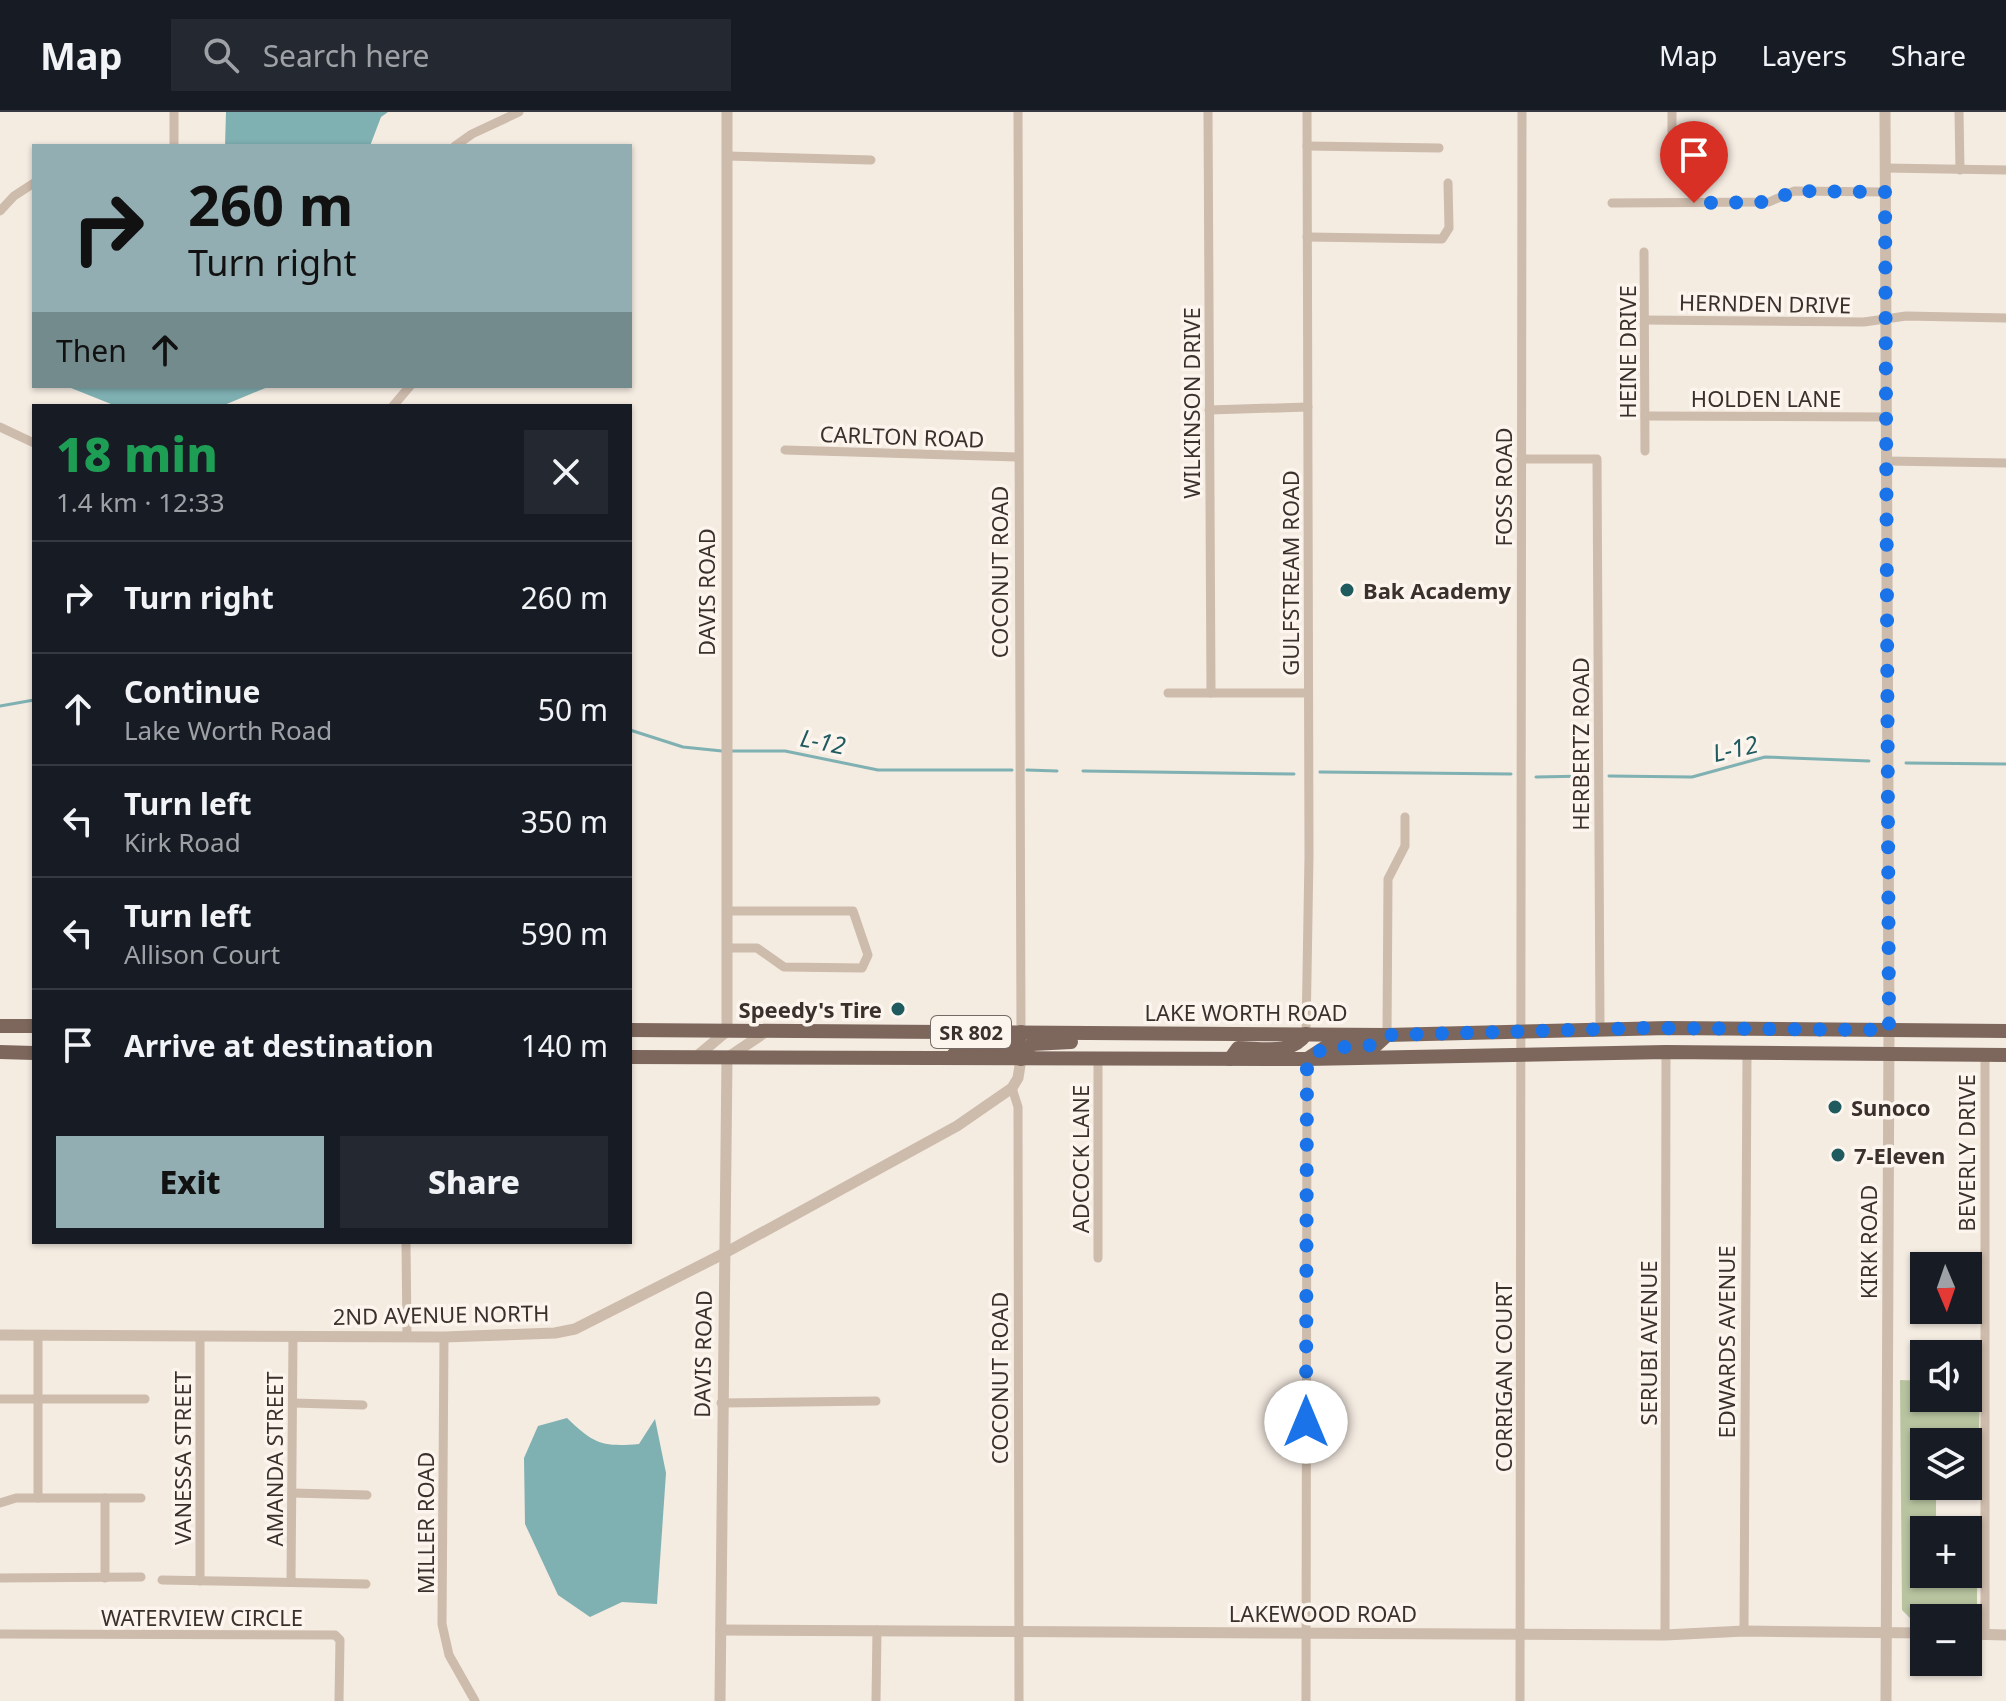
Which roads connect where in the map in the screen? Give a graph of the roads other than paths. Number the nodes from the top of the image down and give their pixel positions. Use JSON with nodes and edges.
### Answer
{"nodes":[{"id":1,"x":174,"y":112,"type":"edge"},
{"id":2,"x":519,"y":112,"type":"edge"},
{"id":3,"x":727,"y":112,"type":"edge"},
{"id":4,"x":1018,"y":112,"type":"edge"},
{"id":5,"x":1208,"y":112,"type":"edge"},
{"id":6,"x":1307,"y":112,"type":"edge"},
{"id":7,"x":1522,"y":112,"type":"edge"},
{"id":8,"x":1672,"y":112,"type":"edge"},
{"id":9,"x":1885,"y":112,"type":"edge"},
{"id":10,"x":1959,"y":112,"type":"edge"},
{"id":11,"x":174,"y":144,"type":"edge"},
{"id":12,"x":458,"y":144,"type":"edge"},
{"id":13,"x":1307,"y":146,"type":"junction"},
{"id":14,"x":1439,"y":148,"type":"dead end"},
{"id":15,"x":1672,"y":155,"type":"dead end"},
{"id":16,"x":727,"y":156,"type":"junction"},
{"id":17,"x":871,"y":160,"type":"dead end"},
{"id":18,"x":1885,"y":168,"type":"junction"},
{"id":19,"x":1960,"y":170,"type":"junction"},
{"id":20,"x":2006,"y":170,"type":"edge"},
{"id":21,"x":1448,"y":183,"type":"dead end"},
{"id":22,"x":32,"y":184,"type":"edge"},
{"id":23,"x":1885,"y":192,"type":"junction"},
{"id":24,"x":1612,"y":203,"type":"dead end"},
{"id":25,"x":0,"y":211,"type":"edge"},
{"id":26,"x":1307,"y":237,"type":"junction"},
{"id":27,"x":1644,"y":252,"type":"dead end"},
{"id":28,"x":2006,"y":318,"type":"edge"},
{"id":29,"x":1886,"y":319,"type":"junction"},
{"id":30,"x":1645,"y":320,"type":"junction"},
{"id":31,"x":408,"y":388,"type":"edge"},
{"id":32,"x":395,"y":404,"type":"edge"},
{"id":33,"x":1308,"y":407,"type":"junction"},
{"id":34,"x":1209,"y":410,"type":"junction"},
{"id":35,"x":1645,"y":416,"type":"junction"},
{"id":36,"x":1886,"y":417,"type":"junction"},
{"id":37,"x":0,"y":427,"type":"edge"},
{"id":38,"x":32,"y":442,"type":"edge"},
{"id":39,"x":785,"y":450,"type":"dead end"},
{"id":40,"x":1645,"y":451,"type":"dead end"},
{"id":41,"x":1018,"y":457,"type":"junction"},
{"id":42,"x":1521,"y":459,"type":"junction"},
{"id":43,"x":1886,"y":461,"type":"junction"},
{"id":44,"x":2006,"y":463,"type":"edge"},
{"id":45,"x":1168,"y":693,"type":"dead end"},
{"id":46,"x":1211,"y":693,"type":"junction"},
{"id":47,"x":1308,"y":693,"type":"junction"},
{"id":48,"x":1405,"y":817,"type":"dead end"},
{"id":49,"x":728,"y":911,"type":"junction"},
{"id":50,"x":727,"y":948,"type":"junction"},
{"id":51,"x":0,"y":1026,"type":"edge"},
{"id":52,"x":32,"y":1026,"type":"edge"},
{"id":53,"x":1600,"y":1028,"type":"junction"},
{"id":54,"x":632,"y":1030,"type":"edge"},
{"id":55,"x":1889,"y":1030,"type":"junction"},
{"id":56,"x":727,"y":1031,"type":"junction"},
{"id":57,"x":767,"y":1031,"type":"junction"},
{"id":58,"x":1524,"y":1031,"type":"junction"},
{"id":59,"x":2006,"y":1031,"type":"edge"},
{"id":60,"x":1021,"y":1032,"type":"junction"},
{"id":61,"x":1093,"y":1033,"type":"junction"},
{"id":62,"x":1306,"y":1034,"type":"junction"},
{"id":63,"x":1387,"y":1035,"type":"junction"},
{"id":64,"x":0,"y":1052,"type":"edge"},
{"id":65,"x":1666,"y":1052,"type":"junction"},
{"id":66,"x":32,"y":1053,"type":"edge"},
{"id":67,"x":1747,"y":1053,"type":"junction"},
{"id":68,"x":1522,"y":1054,"type":"junction"},
{"id":69,"x":1889,"y":1055,"type":"junction"},
{"id":70,"x":1985,"y":1055,"type":"junction"},
{"id":71,"x":2006,"y":1055,"type":"edge"},
{"id":72,"x":632,"y":1057,"type":"edge"},
{"id":73,"x":696,"y":1057,"type":"junction"},
{"id":74,"x":727,"y":1058,"type":"junction"},
{"id":75,"x":942,"y":1058,"type":"junction"},
{"id":76,"x":1021,"y":1059,"type":"junction"},
{"id":77,"x":1098,"y":1059,"type":"junction"},
{"id":78,"x":1230,"y":1059,"type":"junction"},
{"id":79,"x":1307,"y":1059,"type":"junction"},
{"id":80,"x":1012,"y":1088,"type":"junction"},
{"id":81,"x":406,"y":1244,"type":"edge"},
{"id":82,"x":723,"y":1254,"type":"junction"},
{"id":83,"x":1098,"y":1258,"type":"dead end"},
{"id":84,"x":0,"y":1335,"type":"edge"},
{"id":85,"x":38,"y":1335,"type":"junction"},
{"id":86,"x":200,"y":1336,"type":"junction"},
{"id":87,"x":293,"y":1336,"type":"junction"},
{"id":88,"x":407,"y":1337,"type":"junction"},
{"id":89,"x":444,"y":1337,"type":"junction"},
{"id":90,"x":0,"y":1399,"type":"edge"},
{"id":91,"x":38,"y":1399,"type":"junction"},
{"id":92,"x":145,"y":1399,"type":"dead end"},
{"id":93,"x":876,"y":1401,"type":"dead end"},
{"id":94,"x":293,"y":1403,"type":"junction"},
{"id":95,"x":721,"y":1403,"type":"junction"},
{"id":96,"x":363,"y":1405,"type":"dead end"},
{"id":97,"x":292,"y":1493,"type":"junction"},
{"id":98,"x":367,"y":1495,"type":"dead end"},
{"id":99,"x":38,"y":1498,"type":"junction"},
{"id":100,"x":105,"y":1498,"type":"junction"},
{"id":101,"x":141,"y":1498,"type":"dead end"},
{"id":102,"x":0,"y":1503,"type":"edge"},
{"id":103,"x":141,"y":1577,"type":"dead end"},
{"id":104,"x":0,"y":1578,"type":"edge"},
{"id":105,"x":105,"y":1578,"type":"junction"},
{"id":106,"x":162,"y":1580,"type":"dead end"},
{"id":107,"x":200,"y":1581,"type":"junction"},
{"id":108,"x":291,"y":1582,"type":"junction"},
{"id":109,"x":366,"y":1584,"type":"dead end"},
{"id":110,"x":721,"y":1630,"type":"junction"},
{"id":111,"x":877,"y":1630,"type":"junction"},
{"id":112,"x":1020,"y":1630,"type":"junction"},
{"id":113,"x":1744,"y":1631,"type":"junction"},
{"id":114,"x":1886,"y":1631,"type":"junction"},
{"id":115,"x":1306,"y":1632,"type":"junction"},
{"id":116,"x":1910,"y":1632,"type":"edge"},
{"id":117,"x":0,"y":1634,"type":"edge"},
{"id":118,"x":1521,"y":1634,"type":"junction"},
{"id":119,"x":1665,"y":1635,"type":"junction"},
{"id":120,"x":1982,"y":1635,"type":"edge"},
{"id":121,"x":1985,"y":1635,"type":"junction"},
{"id":122,"x":2006,"y":1635,"type":"edge"},
{"id":123,"x":339,"y":1701,"type":"edge"},
{"id":124,"x":475,"y":1701,"type":"edge"},
{"id":125,"x":720,"y":1701,"type":"edge"},
{"id":126,"x":876,"y":1701,"type":"edge"},
{"id":127,"x":1019,"y":1701,"type":"edge"},
{"id":128,"x":1306,"y":1701,"type":"edge"},
{"id":129,"x":1520,"y":1701,"type":"edge"},
{"id":130,"x":1886,"y":1701,"type":"edge"}],
"edges":[{"from":1,"to":11,"type":"street"},
{"from":2,"to":12,"type":"street"},
{"from":3,"to":16,"type":"street","name":"DAVIS ROAD"},
{"from":4,"to":41,"type":"street","name":"COCONUT ROAD"},
{"from":5,"to":34,"type":"street","name":"WILKINSON DRIVE"},
{"from":6,"to":13,"type":"street","name":"GULFSTREAM ROAD"},
{"from":7,"to":42,"type":"street","name":"FOSS ROAD"},
{"from":8,"to":15,"type":"street"},
{"from":9,"to":18,"type":"street","name":"KIRK ROAD"},
{"from":10,"to":19,"type":"street"},
{"from":13,"to":14,"type":"street"},
{"from":13,"to":26,"type":"street","name":"GULFSTREAM ROAD"},
{"from":16,"to":17,"type":"street"},
{"from":16,"to":49,"type":"street","name":"DAVIS ROAD"},
{"from":18,"to":19,"type":"street"},
{"from":18,"to":23,"type":"street","name":"KIRK ROAD"},
{"from":19,"to":20,"type":"street"},
{"from":21,"to":26,"type":"street"},
{"from":22,"to":25,"type":"street"},
{"from":23,"to":24,"type":"street"},
{"from":23,"to":29,"type":"street","name":"KIRK ROAD"},
{"from":26,"to":33,"type":"street","name":"GULFSTREAM ROAD"},
{"from":27,"to":30,"type":"street","name":"HEINE DRIVE"},
{"from":28,"to":29,"type":"street","name":"HERNDEN DRIVE"},
{"from":29,"to":30,"type":"street","name":"HERNDEN DRIVE"},
{"from":29,"to":36,"type":"street","name":"KIRK ROAD"},
{"from":30,"to":35,"type":"street","name":"HEINE DRIVE"},
{"from":31,"to":32,"type":"street"},
{"from":33,"to":34,"type":"street"},
{"from":33,"to":47,"type":"street","name":"GULFSTREAM ROAD"},
{"from":34,"to":46,"type":"street","name":"WILKINSON DRIVE"},
{"from":35,"to":36,"type":"street","name":"HOLDEN LANE"},
{"from":35,"to":40,"type":"street","name":"HEINE DRIVE"},
{"from":36,"to":43,"type":"street","name":"KIRK ROAD"},
{"from":37,"to":38,"type":"street"},
{"from":39,"to":41,"type":"street","name":"CARLTON ROAD"},
{"from":41,"to":60,"type":"street","name":"COCONUT ROAD"},
{"from":42,"to":53,"type":"street","name":"HERBERTZ ROAD"},
{"from":42,"to":58,"type":"street","name":"FOSS ROAD"},
{"from":43,"to":44,"type":"street"},
{"from":43,"to":55,"type":"street","name":"KIRK ROAD"},
{"from":45,"to":46,"type":"street"},
{"from":46,"to":47,"type":"street"},
{"from":47,"to":62,"type":"street","name":"GULFSTREAM ROAD"},
{"from":48,"to":63,"type":"street"},
{"from":49,"to":50,"type":"street","name":"DAVIS ROAD"},
{"from":49,"to":50,"type":"street"},
{"from":50,"to":56,"type":"street","name":"DAVIS ROAD"},
{"from":51,"to":52,"type":"main road"},
{"from":53,"to":55,"type":"main road","name":"LAKE WORTH ROAD","number":"SR 802"},
{"from":53,"to":58,"type":"main road","name":"LAKE WORTH ROAD","number":"SR 802"},
{"from":54,"to":56,"type":"main road","name":"LAKE WORTH ROAD","number":"SR 802"},
{"from":55,"to":59,"type":"main road","name":"LAKE WORTH ROAD","number":"SR 802"},
{"from":55,"to":69,"type":"street","name":"KIRK ROAD"},
{"from":56,"to":57,"type":"main road","name":"LAKE WORTH ROAD","number":"SR 802"},
{"from":56,"to":73,"type":"street"},
{"from":57,"to":60,"type":"main road","name":"LAKE WORTH ROAD","number":"SR 802"},
{"from":57,"to":74,"type":"street"},
{"from":58,"to":63,"type":"main road","name":"LAKE WORTH ROAD","number":"SR 802"},
{"from":58,"to":68,"type":"street","name":"FOSS ROAD"},
{"from":60,"to":61,"type":"main road","name":"LAKE WORTH ROAD","number":"SR 802"},
{"from":60,"to":75,"type":"main road"},
{"from":61,"to":62,"type":"main road","name":"LAKE WORTH ROAD","number":"SR 802"},
{"from":61,"to":76,"type":"main road"},
{"from":62,"to":63,"type":"main road","name":"LAKE WORTH ROAD","number":"SR 802"},
{"from":62,"to":78,"type":"main road"},
{"from":63,"to":79,"type":"main road"},
{"from":64,"to":66,"type":"main road"},
{"from":65,"to":67,"type":"main road","number":"SR 802"},
{"from":65,"to":68,"type":"main road","number":"SR 802"},
{"from":65,"to":119,"type":"street","name":"SERUBI AVENUE"},
{"from":67,"to":69,"type":"main road","number":"SR 802"},
{"from":67,"to":113,"type":"street","name":"EDWARDS AVENUE"},
{"from":68,"to":79,"type":"main road","number":"SR 802"},
{"from":68,"to":118,"type":"street","name":"CORRIGAN COURT"},
{"from":69,"to":70,"type":"main road","number":"SR 802"},
{"from":69,"to":114,"type":"street","name":"KIRK ROAD"},
{"from":70,"to":71,"type":"main road","number":"SR 802"},
{"from":70,"to":121,"type":"street","name":"BEVERLY DRIVE"},
{"from":72,"to":73,"type":"main road","number":"SR 802"},
{"from":73,"to":74,"type":"main road","number":"SR 802"},
{"from":74,"to":75,"type":"main road","number":"SR 802"},
{"from":74,"to":82,"type":"street","name":"DAVIS ROAD"},
{"from":75,"to":76,"type":"main road","number":"SR 802"},
{"from":76,"to":77,"type":"main road","number":"SR 802"},
{"from":76,"to":80,"type":"street","name":"COCONUT ROAD"},
{"from":77,"to":78,"type":"main road","number":"SR 802"},
{"from":77,"to":83,"type":"street","name":"ADCOCK LANE"},
{"from":78,"to":79,"type":"main road","number":"SR 802"},
{"from":79,"to":115,"type":"street"},
{"from":80,"to":82,"type":"street","name":"2ND AVENUE NORTH"},
{"from":80,"to":112,"type":"street","name":"COCONUT ROAD"},
{"from":81,"to":88,"type":"street"},
{"from":82,"to":89,"type":"street","name":"2ND AVENUE NORTH"},
{"from":82,"to":95,"type":"street","name":"DAVIS ROAD"},
{"from":84,"to":85,"type":"street","name":"2ND AVENUE NORTH"},
{"from":85,"to":86,"type":"street","name":"2ND AVENUE NORTH"},
{"from":85,"to":91,"type":"street"},
{"from":86,"to":87,"type":"street","name":"2ND AVENUE NORTH"},
{"from":86,"to":107,"type":"street","name":"VANESSA STREET"},
{"from":87,"to":88,"type":"street","name":"2ND AVENUE NORTH"},
{"from":87,"to":94,"type":"street","name":"AMANDA STREET"},
{"from":88,"to":89,"type":"street","name":"2ND AVENUE NORTH"},
{"from":89,"to":124,"type":"street","name":"MILLER ROAD"},
{"from":90,"to":91,"type":"street"},
{"from":91,"to":92,"type":"street"},
{"from":91,"to":99,"type":"street"},
{"from":93,"to":95,"type":"street"},
{"from":94,"to":96,"type":"street"},
{"from":94,"to":97,"type":"street","name":"AMANDA STREET"},
{"from":95,"to":110,"type":"street","name":"DAVIS ROAD"},
{"from":97,"to":98,"type":"street"},
{"from":97,"to":108,"type":"street","name":"AMANDA STREET"},
{"from":99,"to":100,"type":"street"},
{"from":99,"to":102,"type":"street"},
{"from":100,"to":101,"type":"street"},
{"from":100,"to":105,"type":"street"},
{"from":103,"to":105,"type":"street"},
{"from":104,"to":105,"type":"street"},
{"from":106,"to":107,"type":"street"},
{"from":107,"to":108,"type":"street"},
{"from":108,"to":109,"type":"street"},
{"from":110,"to":111,"type":"street","name":"LAKEWOOD ROAD"},
{"from":110,"to":125,"type":"street","name":"DAVIS ROAD"},
{"from":111,"to":112,"type":"street","name":"LAKEWOOD ROAD"},
{"from":111,"to":126,"type":"street"},
{"from":112,"to":115,"type":"street","name":"LAKEWOOD ROAD"},
{"from":112,"to":127,"type":"street","name":"COCONUT ROAD"},
{"from":113,"to":114,"type":"street","name":"LAKEWOOD ROAD"},
{"from":113,"to":119,"type":"street","name":"LAKEWOOD ROAD"},
{"from":114,"to":116,"type":"street","name":"LAKEWOOD ROAD"},
{"from":114,"to":130,"type":"street","name":"KIRK ROAD"},
{"from":115,"to":118,"type":"street","name":"LAKEWOOD ROAD"},
{"from":115,"to":128,"type":"street"},
{"from":117,"to":123,"type":"street","name":"WATERVIEW CIRCLE"},
{"from":118,"to":119,"type":"street","name":"LAKEWOOD ROAD"},
{"from":118,"to":129,"type":"street","name":"CORRIGAN COURT"},
{"from":120,"to":121,"type":"street"},
{"from":121,"to":122,"type":"street"}]}
